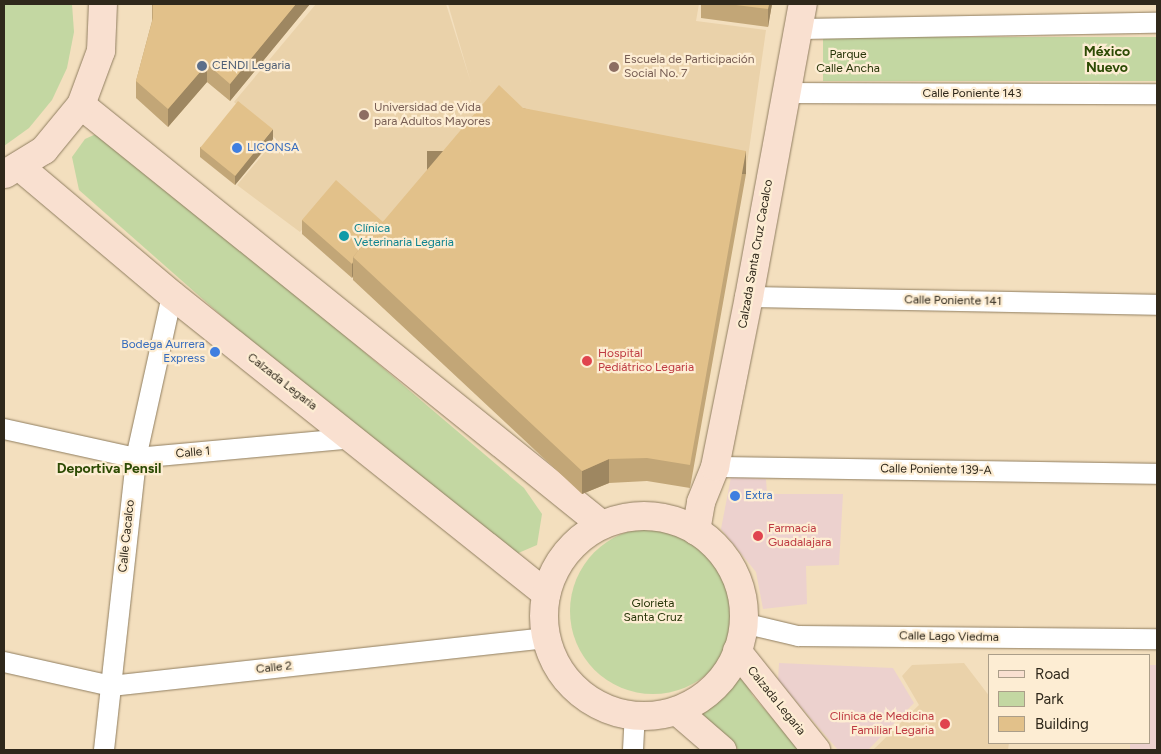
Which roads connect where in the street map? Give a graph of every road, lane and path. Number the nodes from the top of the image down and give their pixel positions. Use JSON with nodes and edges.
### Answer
{"nodes":[{"id":1,"x":103,"y":4,"type":"edge"},
{"id":2,"x":801,"y":16,"type":"edge"},
{"id":3,"x":1157,"y":23,"type":"edge"},
{"id":4,"x":786,"y":93,"type":"junction"},
{"id":5,"x":1157,"y":94,"type":"edge"},
{"id":6,"x":81,"y":105,"type":"junction"},
{"id":7,"x":12,"y":171,"type":"edge"},
{"id":8,"x":172,"y":295,"type":"junction"},
{"id":9,"x":749,"y":297,"type":"junction"},
{"id":10,"x":1157,"y":305,"type":"edge"},
{"id":11,"x":4,"y":429,"type":"edge"},
{"id":12,"x":354,"y":438,"type":"junction"},
{"id":13,"x":136,"y":458,"type":"junction"},
{"id":14,"x":715,"y":467,"type":"junction"},
{"id":15,"x":1157,"y":474,"type":"edge"},
{"id":16,"x":602,"y":525,"type":"junction"},
{"id":17,"x":684,"y":526,"type":"junction"},
{"id":18,"x":546,"y":594,"type":"junction"},
{"id":19,"x":743,"y":623,"type":"junction"},
{"id":20,"x":546,"y":638,"type":"junction"},
{"id":21,"x":1157,"y":639,"type":"edge"},
{"id":22,"x":737,"y":651,"type":"junction"},
{"id":23,"x":4,"y":662,"type":"edge"},
{"id":24,"x":111,"y":686,"type":"junction"},
{"id":25,"x":677,"y":711,"type":"junction"},
{"id":26,"x":635,"y":716,"type":"junction"},
{"id":27,"x":104,"y":750,"type":"edge"},
{"id":28,"x":633,"y":750,"type":"edge"},
{"id":29,"x":722,"y":750,"type":"edge"},
{"id":30,"x":816,"y":750,"type":"edge"}],
"edges":[{"from":1,"to":6,"type":"main road"},
{"from":2,"to":3,"type":"street"},
{"from":2,"to":4,"type":"main road","name":"Calzada Santa Cruz Cacalco"},
{"from":4,"to":5,"type":"street","name":"Calle Poniente 143"},
{"from":4,"to":9,"type":"main road","name":"Calzada Santa Cruz Cacalco"},
{"from":6,"to":7,"type":"main road"},
{"from":6,"to":16,"type":"main road"},
{"from":7,"to":8,"type":"main road","name":"Calzada Legaria"},
{"from":8,"to":12,"type":"main road","name":"Calzada Legaria"},
{"from":8,"to":13,"type":"street","name":"Calle Cacalco"},
{"from":9,"to":10,"type":"street","name":"Calle Poniente 141"},
{"from":9,"to":14,"type":"main road","name":"Calzada Santa Cruz Cacalco"},
{"from":11,"to":13,"type":"street","name":"Calle 1"},
{"from":12,"to":13,"type":"street","name":"Calle 1"},
{"from":12,"to":18,"type":"main road","name":"Calzada Legaria"},
{"from":13,"to":24,"type":"street","name":"Calle Cacalco"},
{"from":14,"to":15,"type":"street","name":"Calle Poniente 139-A"},
{"from":14,"to":17,"type":"main road","name":"Calzada Santa Cruz Cacalco"},
{"from":16,"to":17,"type":"main road"},
{"from":16,"to":18,"type":"main road"},
{"from":17,"to":19,"type":"main road"},
{"from":18,"to":20,"type":"main road"},
{"from":19,"to":21,"type":"street","name":"Calle Lago Viedma"},
{"from":19,"to":22,"type":"main road"},
{"from":20,"to":24,"type":"street","name":"Calle 2"},
{"from":20,"to":26,"type":"main road"},
{"from":22,"to":25,"type":"main road"},
{"from":22,"to":30,"type":"main road","name":"Calzada Legaria"},
{"from":23,"to":24,"type":"street","name":"Calle 2"},
{"from":24,"to":27,"type":"street","name":"Calle Cacalco"},
{"from":25,"to":26,"type":"main road"},
{"from":25,"to":29,"type":"main road"},
{"from":26,"to":28,"type":"street"}]}
